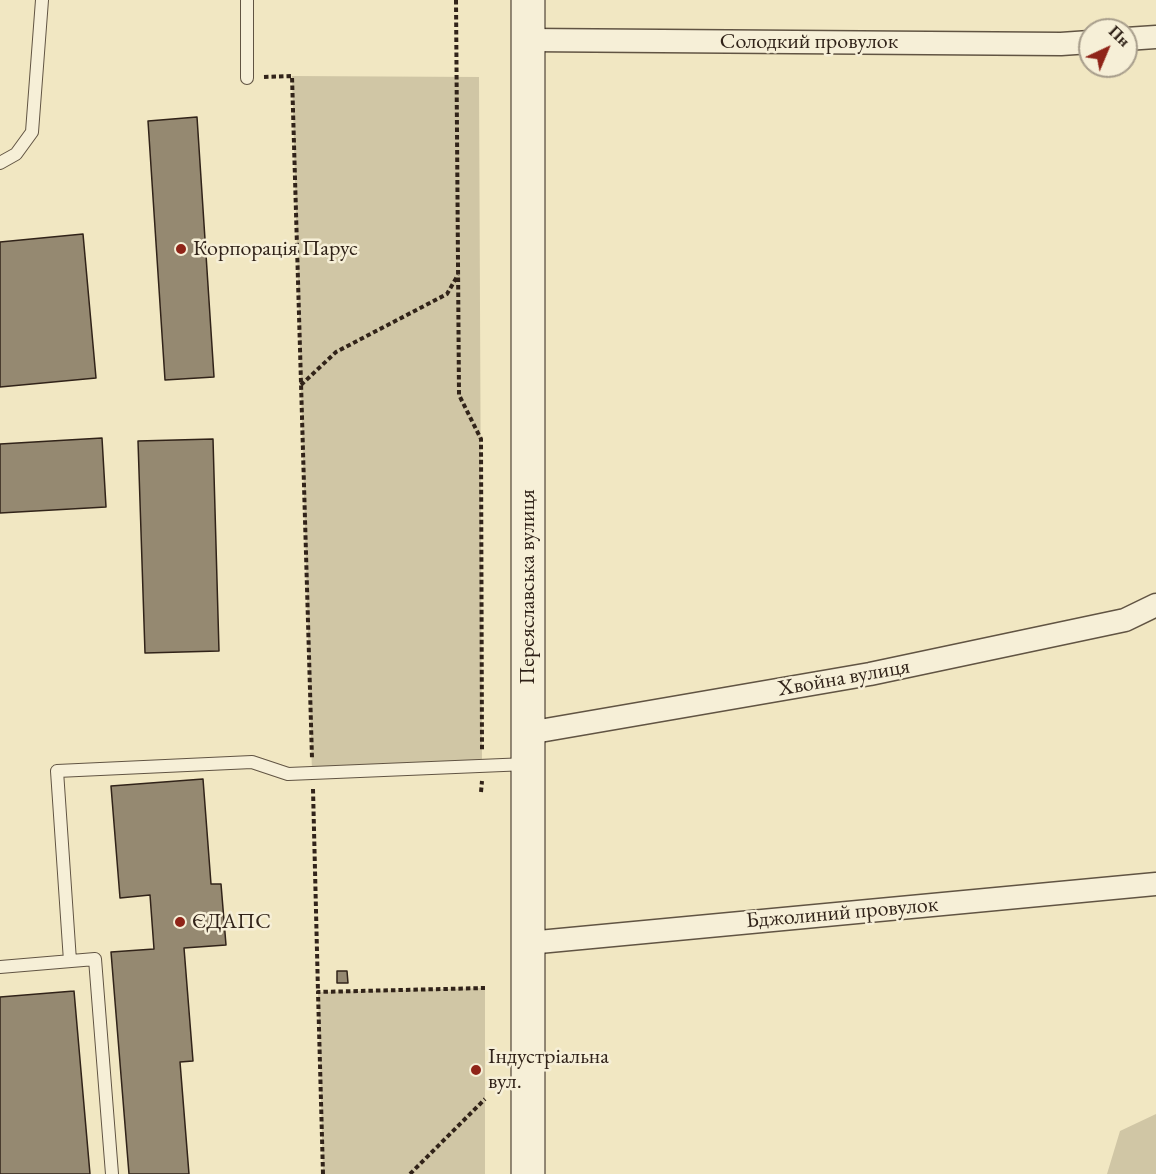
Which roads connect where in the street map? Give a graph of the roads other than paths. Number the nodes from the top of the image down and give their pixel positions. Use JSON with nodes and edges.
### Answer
{"nodes":[{"id":1,"x":42,"y":0,"type":"edge"},
{"id":2,"x":247,"y":0,"type":"edge"},
{"id":3,"x":528,"y":0,"type":"edge"},
{"id":4,"x":1156,"y":37,"type":"edge"},
{"id":5,"x":1138,"y":38,"type":"edge"},
{"id":6,"x":528,"y":40,"type":"junction"},
{"id":7,"x":1078,"y":43,"type":"edge"},
{"id":8,"x":247,"y":78,"type":"road end"},
{"id":9,"x":0,"y":163,"type":"edge"},
{"id":10,"x":1156,"y":605,"type":"edge"},
{"id":11,"x":528,"y":748,"type":"junction"},
{"id":12,"x":1156,"y":884,"type":"edge"},
{"id":13,"x":528,"y":943,"type":"junction"},
{"id":14,"x":70,"y":961,"type":"junction"},
{"id":15,"x":0,"y":967,"type":"edge"},
{"id":16,"x":112,"y":1174,"type":"edge"},
{"id":17,"x":528,"y":1174,"type":"edge"}],
"edges":[{"from":1,"to":9,"type":"lane"},
{"from":2,"to":8,"type":"lane"},
{"from":3,"to":6,"type":"main road","name":"Переяславська вулиця"},
{"from":4,"to":5,"type":"street"},
{"from":6,"to":7,"type":"street","name":"Солодкий провулок"},
{"from":6,"to":11,"type":"main road","name":"Переяславська вулиця"},
{"from":10,"to":11,"type":"street","name":"Хвойна вулиця"},
{"from":11,"to":13,"type":"main road","name":"Переяславська вулиця"},
{"from":11,"to":14,"type":"lane"},
{"from":12,"to":13,"type":"street","name":"Бджолиний провулок"},
{"from":13,"to":17,"type":"main road","name":"Переяславська вулиця"},
{"from":14,"to":15,"type":"lane"},
{"from":14,"to":16,"type":"lane"}]}
